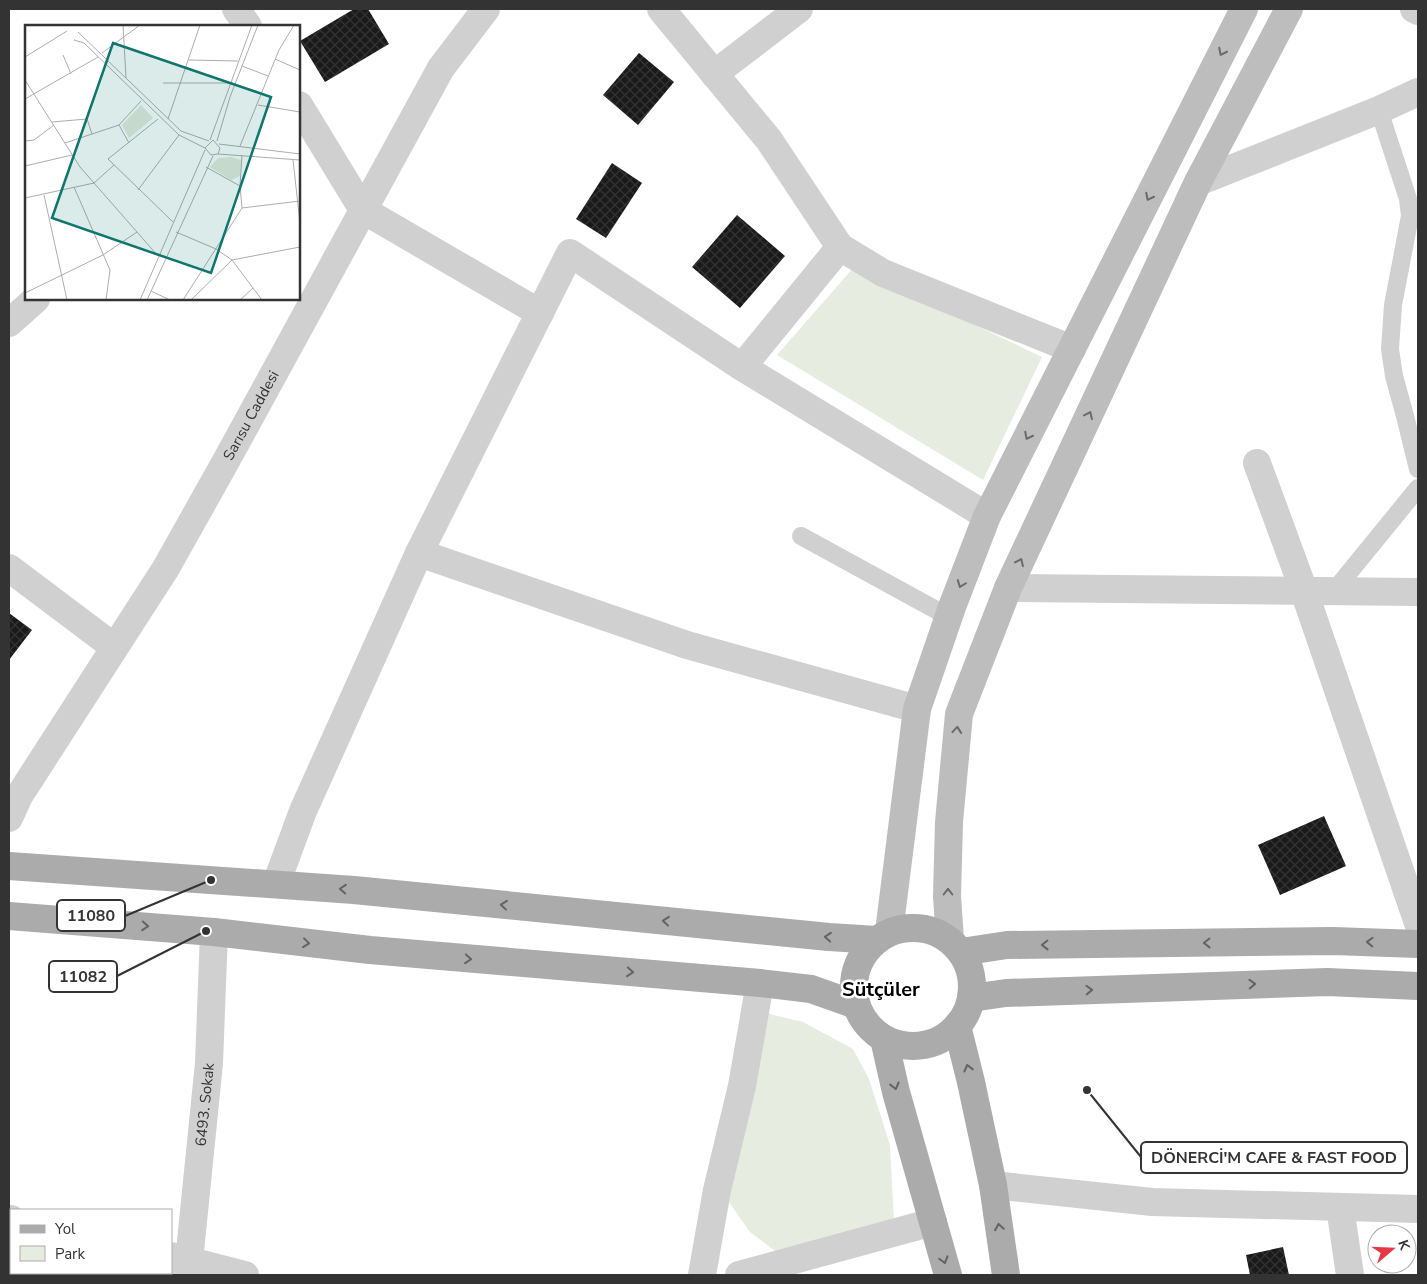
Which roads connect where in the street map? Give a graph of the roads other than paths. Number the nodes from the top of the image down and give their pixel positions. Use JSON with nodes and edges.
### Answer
{"nodes":[{"id":1,"x":236,"y":9,"type":"edge"},
{"id":2,"x":486,"y":9,"type":"edge"},
{"id":3,"x":661,"y":9,"type":"edge"},
{"id":4,"x":798,"y":9,"type":"edge"},
{"id":5,"x":1244,"y":9,"type":"edge"},
{"id":6,"x":1289,"y":9,"type":"edge"},
{"id":7,"x":1414,"y":9,"type":"edge"},
{"id":8,"x":1418,"y":12,"type":"edge"},
{"id":9,"x":247,"y":25,"type":"edge"},
{"id":10,"x":714,"y":74,"type":"junction"},
{"id":11,"x":1418,"y":92,"type":"edge"},
{"id":12,"x":300,"y":107,"type":"edge"},
{"id":13,"x":1379,"y":110,"type":"junction"},
{"id":14,"x":1198,"y":182,"type":"junction"},
{"id":15,"x":363,"y":210,"type":"junction"},
{"id":16,"x":840,"y":247,"type":"junction"},
{"id":17,"x":35,"y":300,"type":"edge"},
{"id":18,"x":540,"y":313,"type":"junction"},
{"id":19,"x":9,"y":323,"type":"edge"},
{"id":20,"x":1072,"y":349,"type":"junction"},
{"id":21,"x":742,"y":366,"type":"junction"},
{"id":22,"x":1257,"y":463,"type":"dead end"},
{"id":23,"x":1418,"y":469,"type":"edge"},
{"id":24,"x":1418,"y":488,"type":"edge"},
{"id":25,"x":987,"y":516,"type":"junction"},
{"id":26,"x":801,"y":536,"type":"dead end"},
{"id":27,"x":419,"y":552,"type":"junction"},
{"id":28,"x":9,"y":568,"type":"edge"},
{"id":29,"x":1008,"y":588,"type":"junction"},
{"id":30,"x":1304,"y":591,"type":"junction"},
{"id":31,"x":1334,"y":592,"type":"junction"},
{"id":32,"x":1418,"y":592,"type":"edge"},
{"id":33,"x":949,"y":617,"type":"junction"},
{"id":34,"x":114,"y":647,"type":"junction"},
{"id":35,"x":917,"y":709,"type":"junction"},
{"id":36,"x":9,"y":818,"type":"edge"},
{"id":37,"x":9,"y":866,"type":"edge"},
{"id":38,"x":276,"y":884,"type":"junction"},
{"id":39,"x":9,"y":916,"type":"edge"},
{"id":40,"x":1418,"y":922,"type":"edge"},
{"id":41,"x":214,"y":932,"type":"junction"},
{"id":42,"x":883,"y":936,"type":"junction"},
{"id":43,"x":1418,"y":944,"type":"edge"},
{"id":44,"x":955,"y":946,"type":"junction"},
{"id":45,"x":760,"y":983,"type":"junction"},
{"id":46,"x":1418,"y":986,"type":"edge"},
{"id":47,"x":971,"y":998,"type":"junction"},
{"id":48,"x":856,"y":1005,"type":"junction"},
{"id":49,"x":957,"y":1026,"type":"junction"},
{"id":50,"x":884,"y":1039,"type":"junction"},
{"id":51,"x":993,"y":1185,"type":"junction"},
{"id":52,"x":1340,"y":1207,"type":"junction"},
{"id":53,"x":1418,"y":1209,"type":"edge"},
{"id":54,"x":933,"y":1222,"type":"junction"},
{"id":55,"x":181,"y":1264,"type":"edge"},
{"id":56,"x":245,"y":1275,"type":"edge"},
{"id":57,"x":702,"y":1275,"type":"edge"},
{"id":58,"x":739,"y":1275,"type":"edge"},
{"id":59,"x":948,"y":1275,"type":"edge"},
{"id":60,"x":1006,"y":1275,"type":"edge"},
{"id":61,"x":1350,"y":1275,"type":"edge"}],
"edges":[{"from":1,"to":9,"type":"street"},
{"from":2,"to":15,"type":"street","name":"Sarısu Caddesi"},
{"from":3,"to":10,"type":"street"},
{"from":4,"to":10,"type":"street"},
{"from":5,"to":20,"type":"main road","one_way":true},
{"from":6,"to":14,"type":"main road"},
{"from":7,"to":8,"type":"street"},
{"from":10,"to":16,"type":"street"},
{"from":11,"to":13,"type":"street"},
{"from":12,"to":15,"type":"street"},
{"from":13,"to":14,"type":"street"},
{"from":13,"to":23,"type":"lane"},
{"from":29,"to":14,"type":"main road","one_way":true},
{"from":15,"to":18,"type":"street"},
{"from":15,"to":34,"type":"street","name":"Sarısu Caddesi"},
{"from":16,"to":20,"type":"street"},
{"from":16,"to":21,"type":"street"},
{"from":17,"to":19,"type":"street"},
{"from":18,"to":21,"type":"street"},
{"from":18,"to":27,"type":"street"},
{"from":20,"to":25,"type":"main road","one_way":true},
{"from":21,"to":25,"type":"street"},
{"from":22,"to":30,"type":"street"},
{"from":24,"to":31,"type":"lane"},
{"from":25,"to":33,"type":"main road","one_way":true},
{"from":26,"to":33,"type":"lane"},
{"from":27,"to":35,"type":"street"},
{"from":27,"to":38,"type":"street"},
{"from":28,"to":34,"type":"street"},
{"from":29,"to":30,"type":"street"},
{"from":44,"to":29,"type":"main road","one_way":true},
{"from":30,"to":31,"type":"street"},
{"from":30,"to":40,"type":"street"},
{"from":31,"to":32,"type":"street"},
{"from":33,"to":35,"type":"main road"},
{"from":34,"to":36,"type":"street","name":"Sarısu Caddesi"},
{"from":35,"to":42,"type":"main road"},
{"from":37,"to":38,"type":"main road"},
{"from":42,"to":38,"type":"main road","one_way":true},
{"from":39,"to":41,"type":"main road","one_way":true},
{"from":41,"to":45,"type":"main road","one_way":true},
{"from":41,"to":55,"type":"street","name":"6493. Sokak"},
{"from":42,"to":44,"type":"main road"},
{"from":42,"to":48,"type":"main road"},
{"from":43,"to":44,"type":"main road","one_way":true},
{"from":44,"to":47,"type":"main road"},
{"from":45,"to":48,"type":"main road"},
{"from":45,"to":57,"type":"street"},
{"from":47,"to":46,"type":"main road","one_way":true},
{"from":47,"to":49,"type":"main road"},
{"from":48,"to":50,"type":"main road"},
{"from":49,"to":50,"type":"main road"},
{"from":51,"to":49,"type":"main road","one_way":true},
{"from":50,"to":54,"type":"main road","one_way":true},
{"from":51,"to":52,"type":"street"},
{"from":60,"to":51,"type":"main road","one_way":true},
{"from":52,"to":53,"type":"street"},
{"from":52,"to":61,"type":"street"},
{"from":54,"to":58,"type":"street"},
{"from":54,"to":59,"type":"main road","one_way":true},
{"from":55,"to":56,"type":"street"}]}
